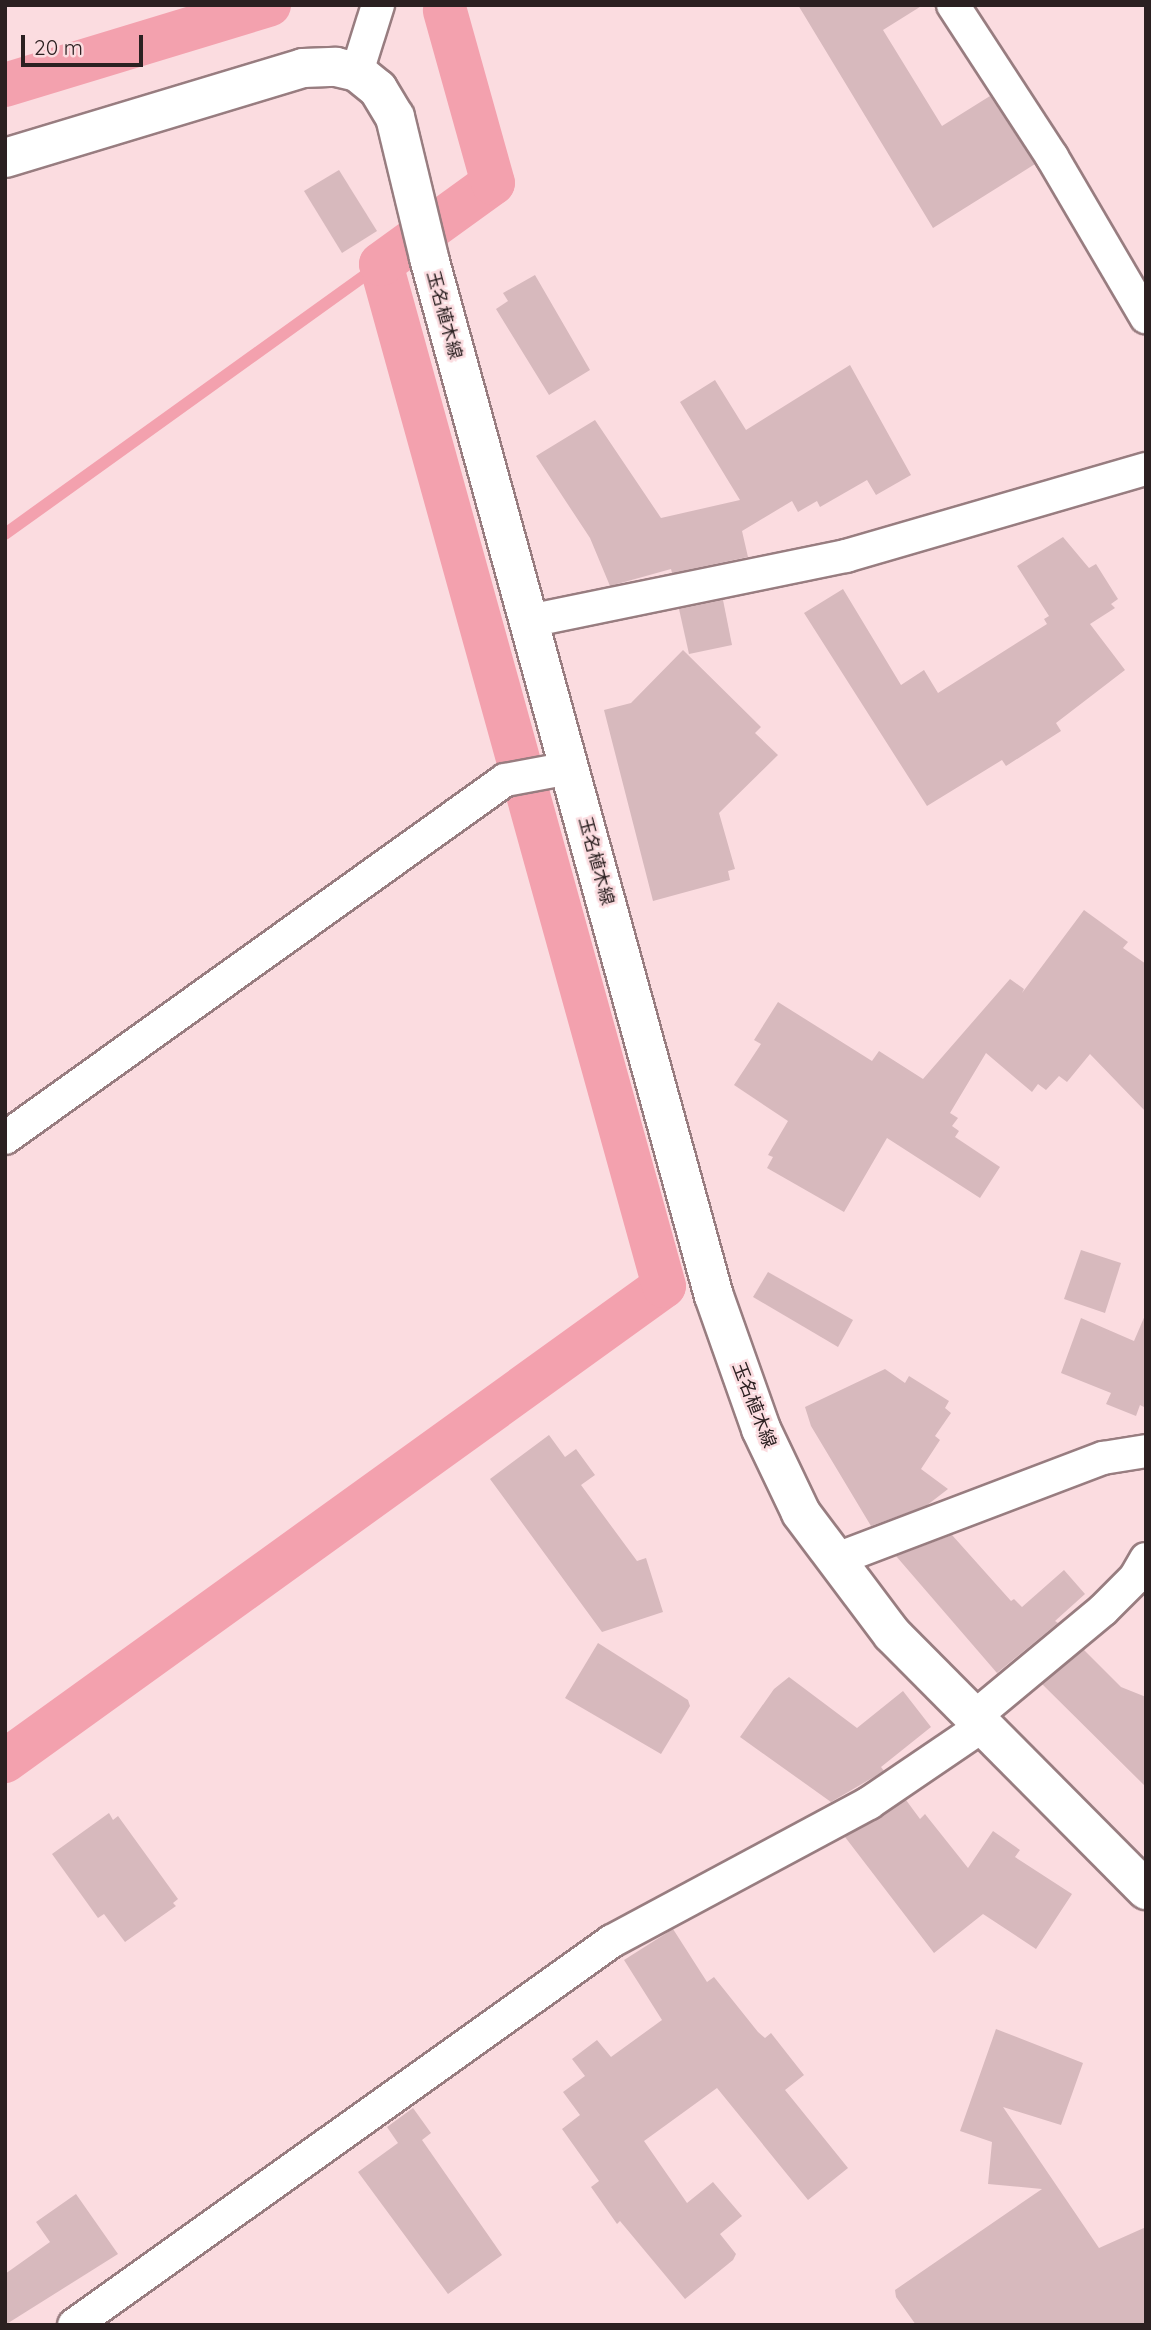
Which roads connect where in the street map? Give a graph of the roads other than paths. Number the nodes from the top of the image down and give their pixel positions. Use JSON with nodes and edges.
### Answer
{"nodes":[{"id":1,"x":378,"y":5,"type":"edge"},
{"id":2,"x":953,"y":5,"type":"edge"},
{"id":3,"x":358,"y":72,"type":"junction"},
{"id":4,"x":5,"y":158,"type":"edge"},
{"id":5,"x":1146,"y":317,"type":"edge"},
{"id":6,"x":1146,"y":469,"type":"edge"},
{"id":7,"x":529,"y":621,"type":"junction"},
{"id":8,"x":570,"y":768,"type":"junction"},
{"id":9,"x":5,"y":1138,"type":"edge"},
{"id":10,"x":1146,"y":1451,"type":"edge"},
{"id":11,"x":837,"y":1559,"type":"junction"},
{"id":12,"x":1146,"y":1559,"type":"edge"},
{"id":13,"x":977,"y":1722,"type":"junction"},
{"id":14,"x":1146,"y":1889,"type":"edge"},
{"id":15,"x":74,"y":2325,"type":"edge"}],
"edges":[{"from":1,"to":3,"type":"street"},
{"from":2,"to":5,"type":"street"},
{"from":3,"to":4,"type":"main road"},
{"from":3,"to":7,"type":"main road","name":"玉名植木線"},
{"from":6,"to":7,"type":"street"},
{"from":7,"to":8,"type":"main road","name":"玉名植木線"},
{"from":8,"to":9,"type":"street"},
{"from":8,"to":11,"type":"main road","name":"玉名植木線"},
{"from":10,"to":11,"type":"street"},
{"from":11,"to":13,"type":"main road","name":"玉名植木線"},
{"from":12,"to":13,"type":"street"},
{"from":13,"to":14,"type":"main road","name":"玉名植木線"},
{"from":13,"to":15,"type":"street"}]}
